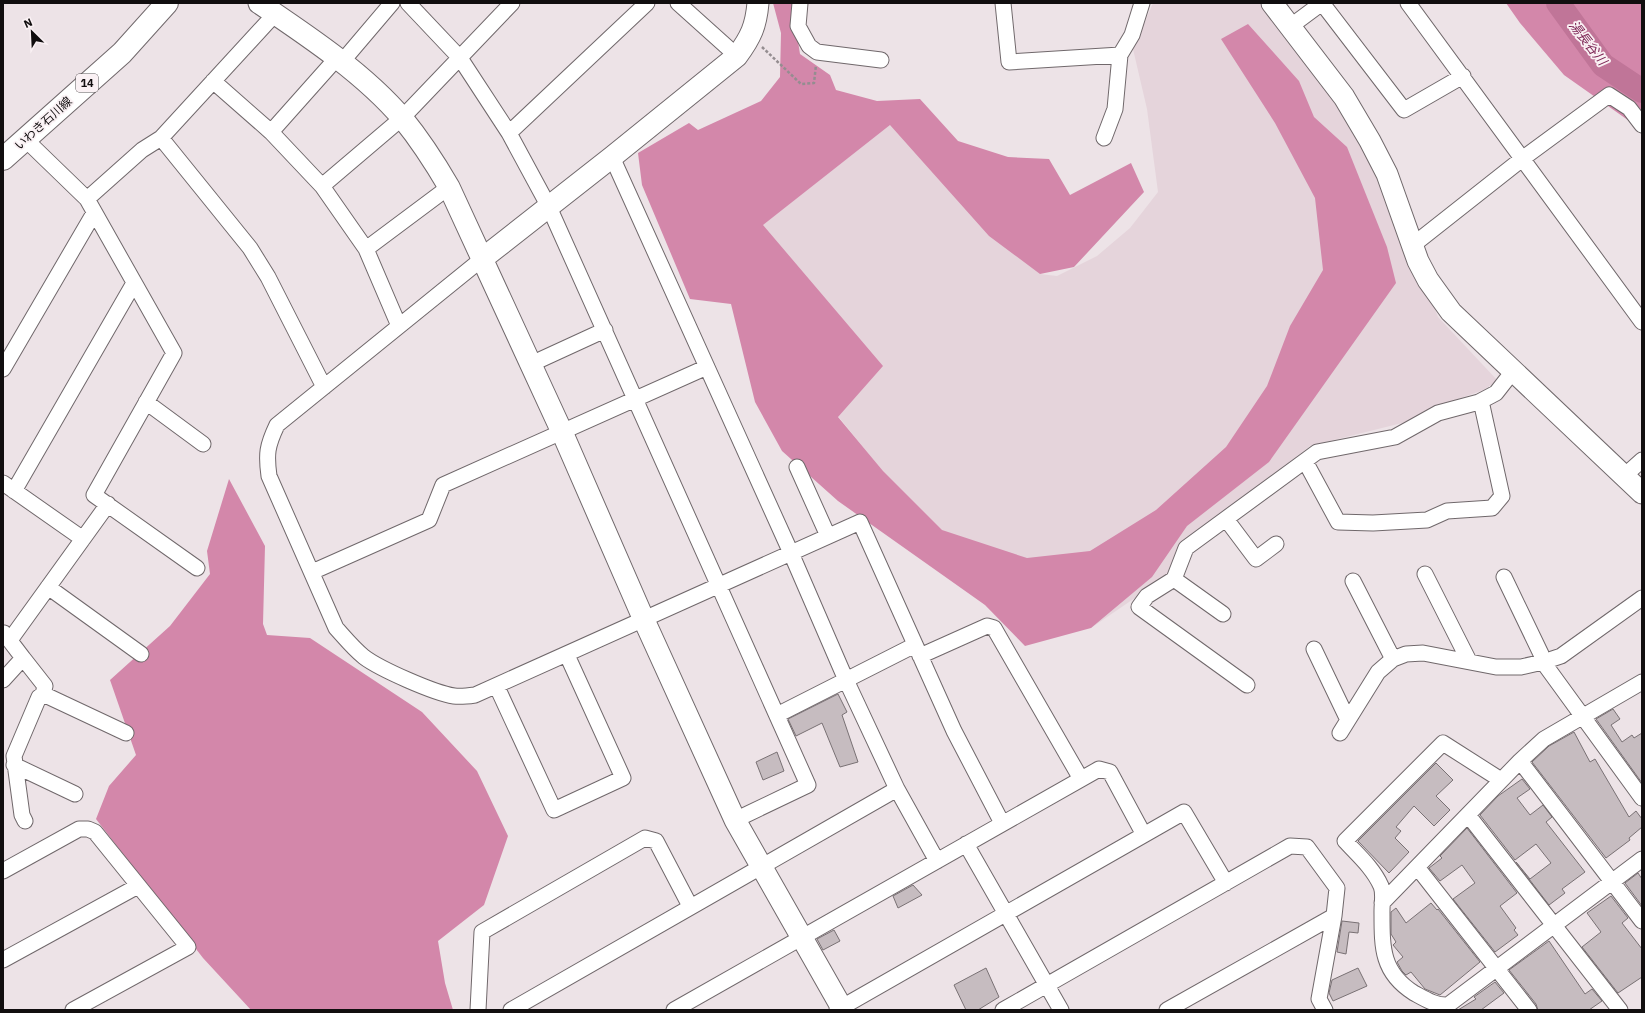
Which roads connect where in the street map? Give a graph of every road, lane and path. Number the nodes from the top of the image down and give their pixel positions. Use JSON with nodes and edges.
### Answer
{"nodes":[{"id":1,"x":167,"y":3,"type":"edge"},
{"id":2,"x":392,"y":3,"type":"edge"},
{"id":3,"x":408,"y":3,"type":"edge"},
{"id":4,"x":512,"y":3,"type":"edge"},
{"id":5,"x":647,"y":3,"type":"edge"},
{"id":6,"x":678,"y":3,"type":"edge"},
{"id":7,"x":758,"y":3,"type":"edge"},
{"id":8,"x":800,"y":3,"type":"edge"},
{"id":9,"x":1003,"y":3,"type":"edge"},
{"id":10,"x":1142,"y":3,"type":"edge"},
{"id":11,"x":1272,"y":3,"type":"edge"},
{"id":12,"x":1322,"y":3,"type":"edge"},
{"id":13,"x":1408,"y":3,"type":"edge"},
{"id":14,"x":272,"y":7,"type":"edge"},
{"id":15,"x":1291,"y":26,"type":"junction"},
{"id":16,"x":751,"y":37,"type":"junction"},
{"id":17,"x":817,"y":52,"type":"junction"},
{"id":18,"x":1120,"y":55,"type":"junction"},
{"id":19,"x":737,"y":56,"type":"junction"},
{"id":20,"x":460,"y":58,"type":"junction"},
{"id":21,"x":881,"y":60,"type":"dead end"},
{"id":22,"x":339,"y":61,"type":"junction"},
{"id":23,"x":1462,"y":76,"type":"junction"},
{"id":24,"x":213,"y":81,"type":"junction"},
{"id":25,"x":402,"y":118,"type":"junction"},
{"id":26,"x":1642,"y":125,"type":"edge"},
{"id":27,"x":270,"y":132,"type":"junction"},
{"id":28,"x":509,"y":133,"type":"junction"},
{"id":29,"x":161,"y":138,"type":"junction"},
{"id":30,"x":1104,"y":138,"type":"dead end"},
{"id":31,"x":25,"y":139,"type":"junction"},
{"id":32,"x":612,"y":157,"type":"junction"},
{"id":33,"x":3,"y":159,"type":"edge"},
{"id":34,"x":1522,"y":159,"type":"junction"},
{"id":35,"x":322,"y":186,"type":"junction"},
{"id":36,"x":449,"y":187,"type":"junction"},
{"id":37,"x":87,"y":199,"type":"junction"},
{"id":38,"x":550,"y":207,"type":"junction"},
{"id":39,"x":94,"y":213,"type":"junction"},
{"id":40,"x":1413,"y":244,"type":"junction"},
{"id":41,"x":366,"y":249,"type":"junction"},
{"id":42,"x":482,"y":259,"type":"junction"},
{"id":43,"x":134,"y":283,"type":"junction"},
{"id":44,"x":1642,"y":322,"type":"edge"},
{"id":45,"x":399,"y":326,"type":"junction"},
{"id":46,"x":605,"y":330,"type":"junction"},
{"id":47,"x":531,"y":364,"type":"junction"},
{"id":48,"x":707,"y":367,"type":"junction"},
{"id":49,"x":3,"y":369,"type":"edge"},
{"id":50,"x":1514,"y":370,"type":"junction"},
{"id":51,"x":324,"y":387,"type":"junction"},
{"id":52,"x":635,"y":399,"type":"junction"},
{"id":53,"x":1482,"y":401,"type":"junction"},
{"id":54,"x":146,"y":402,"type":"junction"},
{"id":55,"x":562,"y":432,"type":"junction"},
{"id":56,"x":203,"y":444,"type":"dead end"},
{"id":57,"x":1642,"y":460,"type":"edge"},
{"id":58,"x":1305,"y":461,"type":"junction"},
{"id":59,"x":797,"y":467,"type":"dead end"},
{"id":60,"x":1623,"y":477,"type":"junction"},
{"id":61,"x":8,"y":487,"type":"edge"},
{"id":62,"x":1642,"y":493,"type":"edge"},
{"id":63,"x":108,"y":504,"type":"junction"},
{"id":64,"x":1226,"y":519,"type":"junction"},
{"id":65,"x":828,"y":536,"type":"junction"},
{"id":66,"x":83,"y":539,"type":"junction"},
{"id":67,"x":1276,"y":544,"type":"dead end"},
{"id":68,"x":791,"y":553,"type":"junction"},
{"id":69,"x":197,"y":568,"type":"dead end"},
{"id":70,"x":312,"y":572,"type":"junction"},
{"id":71,"x":1425,"y":574,"type":"dead end"},
{"id":72,"x":1504,"y":577,"type":"dead end"},
{"id":73,"x":1174,"y":579,"type":"junction"},
{"id":74,"x":1353,"y":581,"type":"dead end"},
{"id":75,"x":48,"y":586,"type":"junction"},
{"id":76,"x":719,"y":586,"type":"junction"},
{"id":77,"x":1642,"y":598,"type":"edge"},
{"id":78,"x":1224,"y":614,"type":"dead end"},
{"id":79,"x":644,"y":620,"type":"junction"},
{"id":80,"x":6,"y":636,"type":"edge"},
{"id":81,"x":1314,"y":649,"type":"dead end"},
{"id":82,"x":918,"y":650,"type":"junction"},
{"id":83,"x":141,"y":654,"type":"dead end"},
{"id":84,"x":566,"y":655,"type":"junction"},
{"id":85,"x":23,"y":658,"type":"junction"},
{"id":86,"x":1393,"y":660,"type":"junction"},
{"id":87,"x":1469,"y":661,"type":"junction"},
{"id":88,"x":1543,"y":662,"type":"junction"},
{"id":89,"x":3,"y":680,"type":"edge"},
{"id":90,"x":846,"y":680,"type":"junction"},
{"id":91,"x":1642,"y":682,"type":"edge"},
{"id":92,"x":1247,"y":684,"type":"dead end"},
{"id":93,"x":497,"y":687,"type":"junction"},
{"id":94,"x":43,"y":694,"type":"junction"},
{"id":95,"x":777,"y":715,"type":"junction"},
{"id":96,"x":1581,"y":716,"type":"junction"},
{"id":97,"x":1348,"y":720,"type":"junction"},
{"id":98,"x":126,"y":733,"type":"dead end"},
{"id":99,"x":1340,"y":733,"type":"dead end"},
{"id":100,"x":1520,"y":761,"type":"junction"},
{"id":101,"x":14,"y":765,"type":"junction"},
{"id":102,"x":1081,"y":779,"type":"junction"},
{"id":103,"x":1501,"y":780,"type":"junction"},
{"id":104,"x":898,"y":789,"type":"junction"},
{"id":105,"x":75,"y":794,"type":"dead end"},
{"id":106,"x":1642,"y":798,"type":"edge"},
{"id":107,"x":1468,"y":815,"type":"junction"},
{"id":108,"x":734,"y":820,"type":"junction"},
{"id":109,"x":24,"y":821,"type":"dead end"},
{"id":110,"x":1002,"y":823,"type":"junction"},
{"id":111,"x":1144,"y":835,"type":"junction"},
{"id":112,"x":966,"y":844,"type":"junction"},
{"id":113,"x":1642,"y":859,"type":"edge"},
{"id":114,"x":936,"y":861,"type":"junction"},
{"id":115,"x":760,"y":866,"type":"junction"},
{"id":116,"x":1417,"y":866,"type":"junction"},
{"id":117,"x":3,"y":871,"type":"edge"},
{"id":118,"x":1226,"y":882,"type":"junction"},
{"id":119,"x":1612,"y":882,"type":"junction"},
{"id":120,"x":138,"y":886,"type":"junction"},
{"id":121,"x":1382,"y":903,"type":"junction"},
{"id":122,"x":690,"y":906,"type":"junction"},
{"id":123,"x":1006,"y":914,"type":"junction"},
{"id":124,"x":1334,"y":916,"type":"junction"},
{"id":125,"x":1642,"y":921,"type":"edge"},
{"id":126,"x":1554,"y":925,"type":"junction"},
{"id":127,"x":801,"y":938,"type":"junction"},
{"id":128,"x":3,"y":960,"type":"edge"},
{"id":129,"x":1496,"y":968,"type":"junction"},
{"id":130,"x":1047,"y":985,"type":"junction"},
{"id":131,"x":840,"y":1009,"type":"edge"},
{"id":132,"x":73,"y":1010,"type":"edge"},
{"id":133,"x":478,"y":1010,"type":"edge"},
{"id":134,"x":511,"y":1010,"type":"edge"},
{"id":135,"x":674,"y":1010,"type":"edge"},
{"id":136,"x":1003,"y":1010,"type":"edge"},
{"id":137,"x":1061,"y":1010,"type":"edge"},
{"id":138,"x":1167,"y":1010,"type":"edge"},
{"id":139,"x":1326,"y":1010,"type":"edge"},
{"id":140,"x":1529,"y":1010,"type":"edge"},
{"id":141,"x":1620,"y":1010,"type":"edge"}],
"edges":[{"from":1,"to":31,"type":"main road","name":"いわき石川線","number":"14"},
{"from":2,"to":22,"type":"street"},
{"from":3,"to":20,"type":"street"},
{"from":4,"to":20,"type":"street"},
{"from":5,"to":28,"type":"street"},
{"from":6,"to":19,"type":"street"},
{"from":7,"to":16,"type":"street"},
{"from":8,"to":17,"type":"street"},
{"from":9,"to":18,"type":"street"},
{"from":10,"to":18,"type":"street"},
{"from":11,"to":15,"type":"street"},
{"from":12,"to":15,"type":"street"},
{"from":12,"to":23,"type":"street"},
{"from":13,"to":23,"type":"street"},
{"from":14,"to":22,"type":"street"},
{"from":14,"to":24,"type":"street"},
{"from":15,"to":40,"type":"street"},
{"from":16,"to":17,"type":"path"},
{"from":16,"to":19,"type":"street"},
{"from":17,"to":21,"type":"street"},
{"from":18,"to":30,"type":"street"},
{"from":19,"to":32,"type":"street"},
{"from":20,"to":25,"type":"street"},
{"from":20,"to":28,"type":"street"},
{"from":22,"to":25,"type":"street"},
{"from":22,"to":27,"type":"street"},
{"from":23,"to":34,"type":"street"},
{"from":24,"to":27,"type":"street"},
{"from":24,"to":29,"type":"street"},
{"from":25,"to":35,"type":"street"},
{"from":25,"to":36,"type":"street"},
{"from":26,"to":34,"type":"street"},
{"from":27,"to":35,"type":"street"},
{"from":28,"to":38,"type":"street"},
{"from":29,"to":37,"type":"street"},
{"from":29,"to":51,"type":"street"},
{"from":31,"to":33,"type":"main road","name":"いわき石川線","number":"14"},
{"from":31,"to":37,"type":"street"},
{"from":32,"to":38,"type":"street"},
{"from":32,"to":48,"type":"street"},
{"from":34,"to":40,"type":"street"},
{"from":34,"to":44,"type":"street"},
{"from":35,"to":41,"type":"street"},
{"from":36,"to":41,"type":"street"},
{"from":36,"to":42,"type":"street"},
{"from":37,"to":39,"type":"street"},
{"from":38,"to":42,"type":"street"},
{"from":38,"to":46,"type":"street"},
{"from":39,"to":43,"type":"street"},
{"from":39,"to":49,"type":"street"},
{"from":40,"to":50,"type":"street"},
{"from":41,"to":45,"type":"street"},
{"from":42,"to":45,"type":"street"},
{"from":42,"to":47,"type":"street"},
{"from":43,"to":54,"type":"street"},
{"from":43,"to":61,"type":"street"},
{"from":45,"to":51,"type":"street"},
{"from":46,"to":47,"type":"street"},
{"from":46,"to":52,"type":"street"},
{"from":47,"to":55,"type":"street"},
{"from":48,"to":52,"type":"street"},
{"from":48,"to":68,"type":"street"},
{"from":50,"to":53,"type":"street"},
{"from":50,"to":60,"type":"street"},
{"from":51,"to":70,"type":"street"},
{"from":52,"to":55,"type":"street"},
{"from":52,"to":76,"type":"street"},
{"from":53,"to":58,"type":"street"},
{"from":53,"to":58,"type":"street"},
{"from":54,"to":56,"type":"street"},
{"from":54,"to":63,"type":"street"},
{"from":55,"to":70,"type":"street"},
{"from":55,"to":79,"type":"street"},
{"from":57,"to":60,"type":"street"},
{"from":58,"to":64,"type":"street"},
{"from":59,"to":65,"type":"street"},
{"from":60,"to":62,"type":"street"},
{"from":61,"to":66,"type":"street"},
{"from":63,"to":66,"type":"street"},
{"from":63,"to":69,"type":"street"},
{"from":64,"to":67,"type":"street"},
{"from":64,"to":73,"type":"street"},
{"from":65,"to":68,"type":"street"},
{"from":65,"to":82,"type":"street"},
{"from":66,"to":75,"type":"street"},
{"from":68,"to":76,"type":"street"},
{"from":68,"to":90,"type":"street"},
{"from":70,"to":93,"type":"street"},
{"from":71,"to":87,"type":"street"},
{"from":72,"to":88,"type":"street"},
{"from":73,"to":78,"type":"street"},
{"from":73,"to":92,"type":"street"},
{"from":74,"to":86,"type":"street"},
{"from":75,"to":80,"type":"street"},
{"from":75,"to":83,"type":"street"},
{"from":76,"to":79,"type":"street"},
{"from":76,"to":95,"type":"street"},
{"from":77,"to":88,"type":"street"},
{"from":79,"to":84,"type":"street"},
{"from":79,"to":108,"type":"street"},
{"from":80,"to":85,"type":"street"},
{"from":81,"to":97,"type":"street"},
{"from":82,"to":90,"type":"street"},
{"from":82,"to":102,"type":"street"},
{"from":82,"to":110,"type":"street"},
{"from":84,"to":93,"type":"street"},
{"from":84,"to":93,"type":"street"},
{"from":85,"to":89,"type":"street"},
{"from":85,"to":94,"type":"street"},
{"from":86,"to":87,"type":"street"},
{"from":86,"to":97,"type":"street"},
{"from":87,"to":88,"type":"street"},
{"from":88,"to":96,"type":"street"},
{"from":90,"to":95,"type":"street"},
{"from":90,"to":104,"type":"street"},
{"from":91,"to":96,"type":"street"},
{"from":94,"to":98,"type":"street"},
{"from":94,"to":101,"type":"street"},
{"from":95,"to":108,"type":"street"},
{"from":96,"to":100,"type":"street"},
{"from":96,"to":106,"type":"street"},
{"from":97,"to":99,"type":"street"},
{"from":100,"to":103,"type":"street"},
{"from":100,"to":119,"type":"street"},
{"from":101,"to":105,"type":"street"},
{"from":101,"to":109,"type":"street"},
{"from":102,"to":110,"type":"street"},
{"from":102,"to":111,"type":"street"},
{"from":103,"to":107,"type":"street"},
{"from":103,"to":121,"type":"street"},
{"from":104,"to":114,"type":"street"},
{"from":104,"to":115,"type":"street"},
{"from":107,"to":116,"type":"street"},
{"from":107,"to":126,"type":"street"},
{"from":108,"to":115,"type":"street"},
{"from":110,"to":112,"type":"street"},
{"from":111,"to":118,"type":"street"},
{"from":111,"to":123,"type":"street"},
{"from":112,"to":114,"type":"street"},
{"from":112,"to":123,"type":"street"},
{"from":113,"to":119,"type":"street"},
{"from":114,"to":127,"type":"street"},
{"from":115,"to":122,"type":"street"},
{"from":115,"to":127,"type":"street"},
{"from":116,"to":121,"type":"street"},
{"from":116,"to":129,"type":"street"},
{"from":117,"to":120,"type":"street"},
{"from":118,"to":124,"type":"street"},
{"from":118,"to":130,"type":"street"},
{"from":119,"to":125,"type":"street"},
{"from":119,"to":126,"type":"street"},
{"from":120,"to":128,"type":"street"},
{"from":120,"to":132,"type":"street"},
{"from":121,"to":129,"type":"street"},
{"from":122,"to":133,"type":"street"},
{"from":122,"to":134,"type":"street"},
{"from":123,"to":130,"type":"street"},
{"from":123,"to":131,"type":"street"},
{"from":124,"to":138,"type":"street"},
{"from":124,"to":139,"type":"street"},
{"from":126,"to":129,"type":"street"},
{"from":126,"to":141,"type":"street"},
{"from":127,"to":131,"type":"street"},
{"from":127,"to":135,"type":"street"},
{"from":129,"to":140,"type":"street"},
{"from":130,"to":136,"type":"street"},
{"from":130,"to":137,"type":"street"}]}
